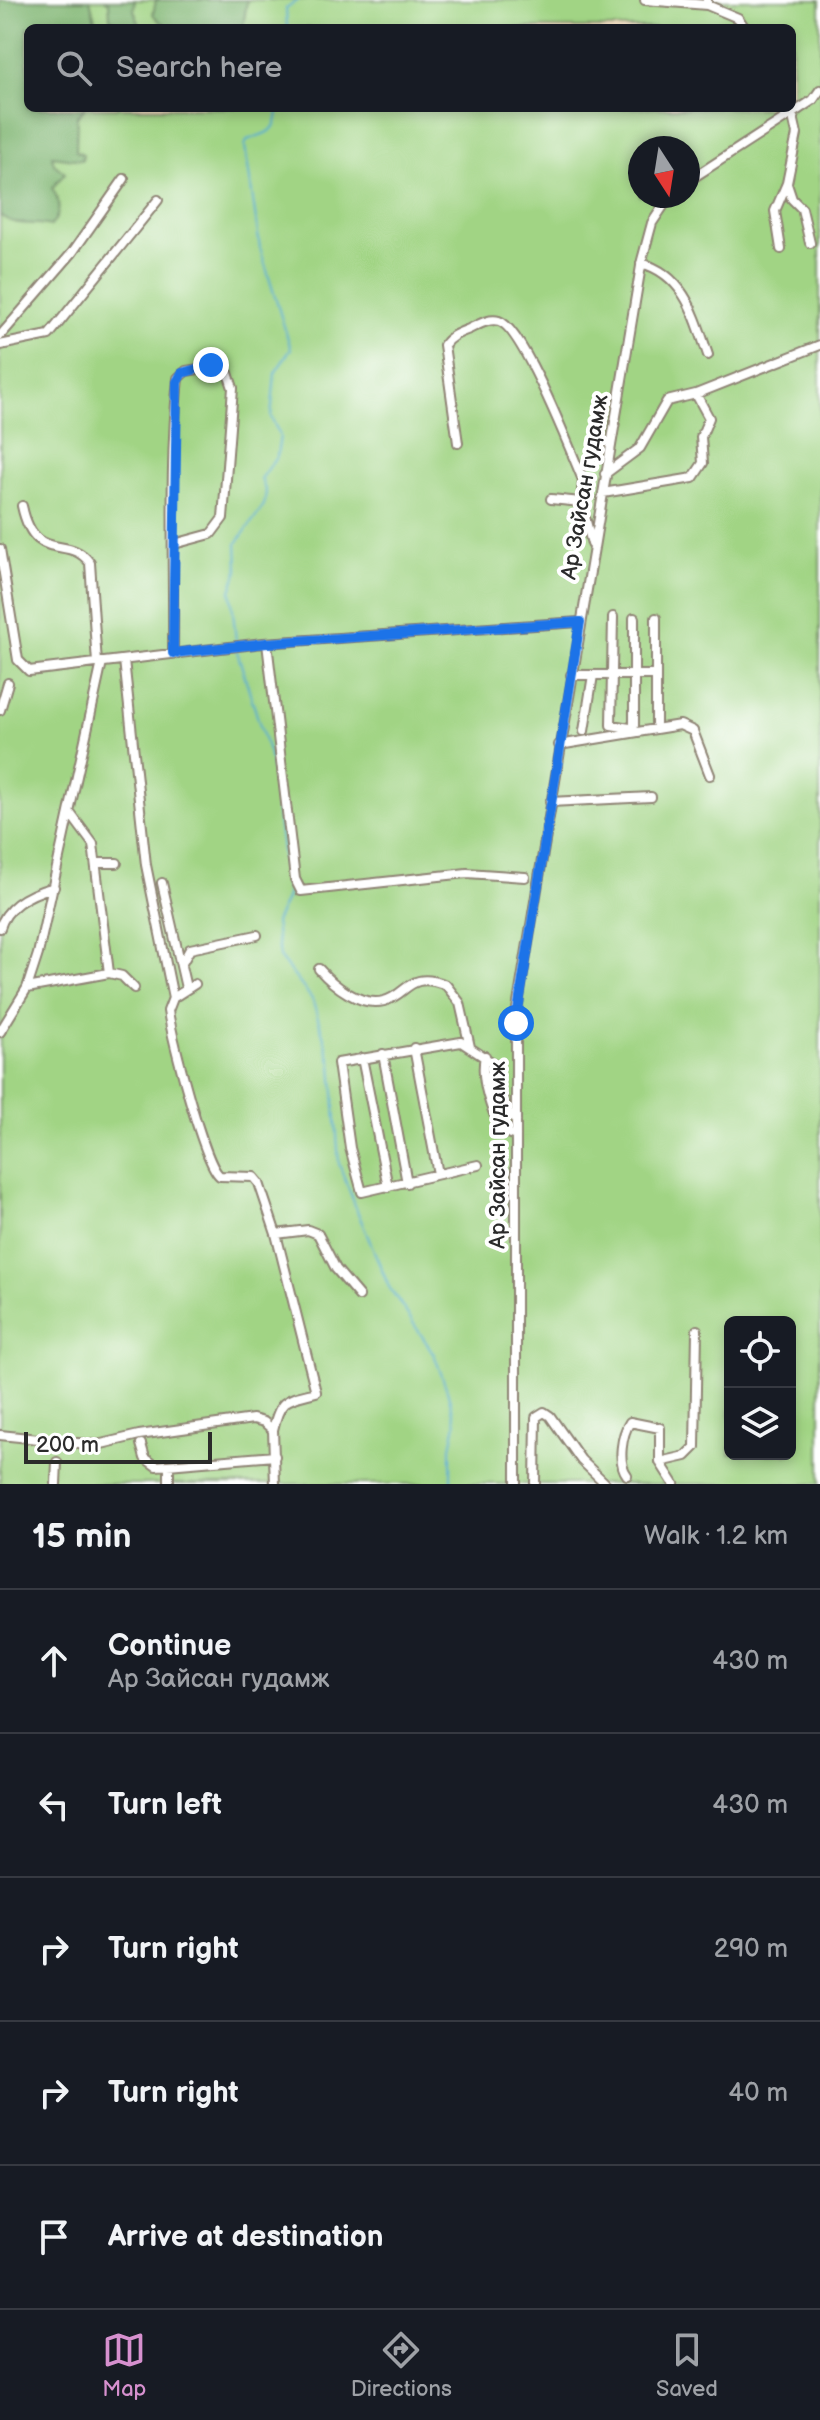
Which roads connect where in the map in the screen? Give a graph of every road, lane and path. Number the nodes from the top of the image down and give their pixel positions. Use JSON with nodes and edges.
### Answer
{"nodes":[{"id":1,"x":645,"y":0,"type":"edge"},
{"id":2,"x":707,"y":2,"type":"edge"},
{"id":3,"x":742,"y":24,"type":"edge"},
{"id":4,"x":820,"y":90,"type":"edge"},
{"id":5,"x":820,"y":104,"type":"edge"},
{"id":6,"x":803,"y":105,"type":"junction"},
{"id":7,"x":796,"y":108,"type":"edge"},
{"id":8,"x":787,"y":112,"type":"edge"},
{"id":9,"x":788,"y":112,"type":"edge"},
{"id":10,"x":700,"y":173,"type":"edge"},
{"id":11,"x":124,"y":179,"type":"dead end"},
{"id":12,"x":787,"y":183,"type":"junction"},
{"id":13,"x":158,"y":200,"type":"dead end"},
{"id":14,"x":662,"y":208,"type":"edge"},
{"id":15,"x":810,"y":243,"type":"dead end"},
{"id":16,"x":781,"y":249,"type":"dead end"},
{"id":17,"x":642,"y":262,"type":"junction"},
{"id":18,"x":0,"y":336,"type":"edge"},
{"id":19,"x":0,"y":345,"type":"edge"},
{"id":20,"x":820,"y":345,"type":"edge"},
{"id":21,"x":708,"y":355,"type":"dead end"},
{"id":22,"x":696,"y":394,"type":"junction"},
{"id":23,"x":458,"y":443,"type":"dead end"},
{"id":24,"x":605,"y":474,"type":"junction"},
{"id":25,"x":603,"y":493,"type":"junction"},
{"id":26,"x":551,"y":499,"type":"dead end"},
{"id":27,"x":581,"y":502,"type":"junction"},
{"id":28,"x":22,"y":506,"type":"dead end"},
{"id":29,"x":174,"y":544,"type":"junction"},
{"id":30,"x":0,"y":549,"type":"edge"},
{"id":31,"x":593,"y":549,"type":"junction"},
{"id":32,"x":613,"y":617,"type":"dead end"},
{"id":33,"x":634,"y":618,"type":"dead end"},
{"id":34,"x":656,"y":618,"type":"dead end"},
{"id":35,"x":580,"y":622,"type":"junction"},
{"id":36,"x":267,"y":643,"type":"junction"},
{"id":37,"x":173,"y":653,"type":"junction"},
{"id":38,"x":124,"y":660,"type":"junction"},
{"id":39,"x":99,"y":663,"type":"junction"},
{"id":40,"x":571,"y":675,"type":"junction"},
{"id":41,"x":593,"y":675,"type":"junction"},
{"id":42,"x":614,"y":675,"type":"junction"},
{"id":43,"x":636,"y":675,"type":"junction"},
{"id":44,"x":656,"y":675,"type":"junction"},
{"id":45,"x":8,"y":683,"type":"dead end"},
{"id":46,"x":0,"y":710,"type":"edge"},
{"id":47,"x":656,"y":723,"type":"dead end"},
{"id":48,"x":584,"y":731,"type":"dead end"},
{"id":49,"x":559,"y":745,"type":"junction"},
{"id":50,"x":710,"y":775,"type":"dead end"},
{"id":51,"x":651,"y":797,"type":"dead end"},
{"id":52,"x":550,"y":802,"type":"junction"},
{"id":53,"x":70,"y":813,"type":"junction"},
{"id":54,"x":97,"y":863,"type":"junction"},
{"id":55,"x":117,"y":863,"type":"dead end"},
{"id":56,"x":525,"y":877,"type":"dead end"},
{"id":57,"x":162,"y":883,"type":"dead end"},
{"id":58,"x":54,"y":887,"type":"junction"},
{"id":59,"x":0,"y":928,"type":"edge"},
{"id":60,"x":257,"y":935,"type":"dead end"},
{"id":61,"x":181,"y":965,"type":"junction"},
{"id":62,"x":319,"y":969,"type":"dead end"},
{"id":63,"x":109,"y":973,"type":"junction"},
{"id":64,"x":27,"y":988,"type":"junction"},
{"id":65,"x":134,"y":988,"type":"dead end"},
{"id":66,"x":173,"y":998,"type":"junction"},
{"id":67,"x":0,"y":1032,"type":"edge"},
{"id":68,"x":470,"y":1047,"type":"junction"},
{"id":69,"x":414,"y":1048,"type":"junction"},
{"id":70,"x":383,"y":1054,"type":"junction"},
{"id":71,"x":485,"y":1056,"type":"junction"},
{"id":72,"x":362,"y":1058,"type":"junction"},
{"id":73,"x":516,"y":1121,"type":"junction"},
{"id":74,"x":516,"y":1136,"type":"junction"},
{"id":75,"x":478,"y":1165,"type":"dead end"},
{"id":76,"x":438,"y":1174,"type":"junction"},
{"id":77,"x":407,"y":1183,"type":"junction"},
{"id":78,"x":388,"y":1187,"type":"junction"},
{"id":79,"x":276,"y":1234,"type":"junction"},
{"id":80,"x":359,"y":1296,"type":"dead end"},
{"id":81,"x":697,"y":1330,"type":"dead end"},
{"id":82,"x":273,"y":1430,"type":"junction"},
{"id":83,"x":0,"y":1435,"type":"edge"},
{"id":84,"x":141,"y":1444,"type":"dead end"},
{"id":85,"x":275,"y":1456,"type":"junction"},
{"id":86,"x":57,"y":1462,"type":"dead end"},
{"id":87,"x":660,"y":1462,"type":"junction"},
{"id":88,"x":169,"y":1467,"type":"junction"},
{"id":89,"x":627,"y":1475,"type":"dead end"},
{"id":90,"x":56,"y":1484,"type":"edge"},
{"id":91,"x":169,"y":1484,"type":"edge"},
{"id":92,"x":275,"y":1484,"type":"edge"},
{"id":93,"x":516,"y":1484,"type":"edge"},
{"id":94,"x":535,"y":1484,"type":"edge"},
{"id":95,"x":606,"y":1484,"type":"edge"},
{"id":96,"x":674,"y":1484,"type":"edge"}],
"edges":[{"from":1,"to":2,"type":"street"},
{"from":2,"to":3,"type":"street"},
{"from":4,"to":6,"type":"street"},
{"from":5,"to":6,"type":"street"},
{"from":6,"to":7,"type":"street"},
{"from":8,"to":10,"type":"street"},
{"from":9,"to":12,"type":"street"},
{"from":11,"to":18,"type":"street"},
{"from":12,"to":15,"type":"street"},
{"from":12,"to":16,"type":"street"},
{"from":13,"to":19,"type":"street"},
{"from":14,"to":17,"type":"street","name":"Ар Зайсан гудамж"},
{"from":17,"to":21,"type":"street"},
{"from":17,"to":24,"type":"street","name":"Ар Зайсан гудамж"},
{"from":20,"to":22,"type":"street"},
{"from":22,"to":24,"type":"street"},
{"from":22,"to":25,"type":"street"},
{"from":23,"to":27,"type":"street"},
{"from":24,"to":25,"type":"street","name":"Ар Зайсан гудамж"},
{"from":25,"to":31,"type":"street","name":"Ар Зайсан гудамж"},
{"from":26,"to":27,"type":"street"},
{"from":27,"to":31,"type":"street"},
{"from":28,"to":39,"type":"street"},
{"from":29,"to":29,"type":"street"},
{"from":29,"to":37,"type":"street"},
{"from":30,"to":39,"type":"street"},
{"from":31,"to":35,"type":"street","name":"Ар Зайсан гудамж"},
{"from":32,"to":42,"type":"street"},
{"from":33,"to":43,"type":"street"},
{"from":34,"to":44,"type":"street"},
{"from":35,"to":36,"type":"street"},
{"from":35,"to":40,"type":"street","name":"Ар Зайсан гудамж"},
{"from":36,"to":37,"type":"street"},
{"from":36,"to":56,"type":"street"},
{"from":37,"to":38,"type":"street"},
{"from":38,"to":39,"type":"street"},
{"from":38,"to":66,"type":"street"},
{"from":39,"to":53,"type":"street"},
{"from":40,"to":41,"type":"street"},
{"from":40,"to":49,"type":"street","name":"Ар Зайсан гудамж"},
{"from":41,"to":42,"type":"street"},
{"from":41,"to":48,"type":"street"},
{"from":42,"to":43,"type":"street"},
{"from":42,"to":43,"type":"street"},
{"from":43,"to":44,"type":"street"},
{"from":44,"to":47,"type":"street"},
{"from":45,"to":46,"type":"street"},
{"from":49,"to":50,"type":"street"},
{"from":49,"to":52,"type":"street","name":"Ар Зайсан гудамж"},
{"from":51,"to":52,"type":"street"},
{"from":52,"to":73,"type":"street","name":"Ар Зайсан гудамж"},
{"from":53,"to":54,"type":"street"},
{"from":53,"to":58,"type":"street"},
{"from":54,"to":55,"type":"street"},
{"from":54,"to":63,"type":"street"},
{"from":57,"to":61,"type":"street"},
{"from":58,"to":59,"type":"street"},
{"from":58,"to":64,"type":"street"},
{"from":60,"to":61,"type":"street"},
{"from":61,"to":66,"type":"street"},
{"from":62,"to":68,"type":"street"},
{"from":63,"to":64,"type":"street"},
{"from":63,"to":65,"type":"street"},
{"from":64,"to":67,"type":"street"},
{"from":66,"to":79,"type":"street"},
{"from":68,"to":69,"type":"street"},
{"from":68,"to":71,"type":"street"},
{"from":69,"to":70,"type":"street"},
{"from":69,"to":76,"type":"street"},
{"from":70,"to":72,"type":"street"},
{"from":70,"to":77,"type":"street"},
{"from":71,"to":73,"type":"street"},
{"from":71,"to":74,"type":"street"},
{"from":72,"to":78,"type":"street"},
{"from":72,"to":78,"type":"street"},
{"from":73,"to":74,"type":"street","name":"Ар Зайсан гудамж"},
{"from":74,"to":93,"type":"street","name":"Ар Зайсан гудамж"},
{"from":75,"to":76,"type":"street"},
{"from":76,"to":77,"type":"street"},
{"from":77,"to":78,"type":"street"},
{"from":79,"to":80,"type":"street"},
{"from":79,"to":82,"type":"street"},
{"from":81,"to":87,"type":"street"},
{"from":82,"to":83,"type":"street"},
{"from":82,"to":85,"type":"street"},
{"from":84,"to":88,"type":"street"},
{"from":85,"to":88,"type":"street"},
{"from":85,"to":92,"type":"street"},
{"from":86,"to":90,"type":"street"},
{"from":87,"to":89,"type":"street"},
{"from":87,"to":96,"type":"street"},
{"from":88,"to":91,"type":"street"},
{"from":94,"to":95,"type":"street"}]}
